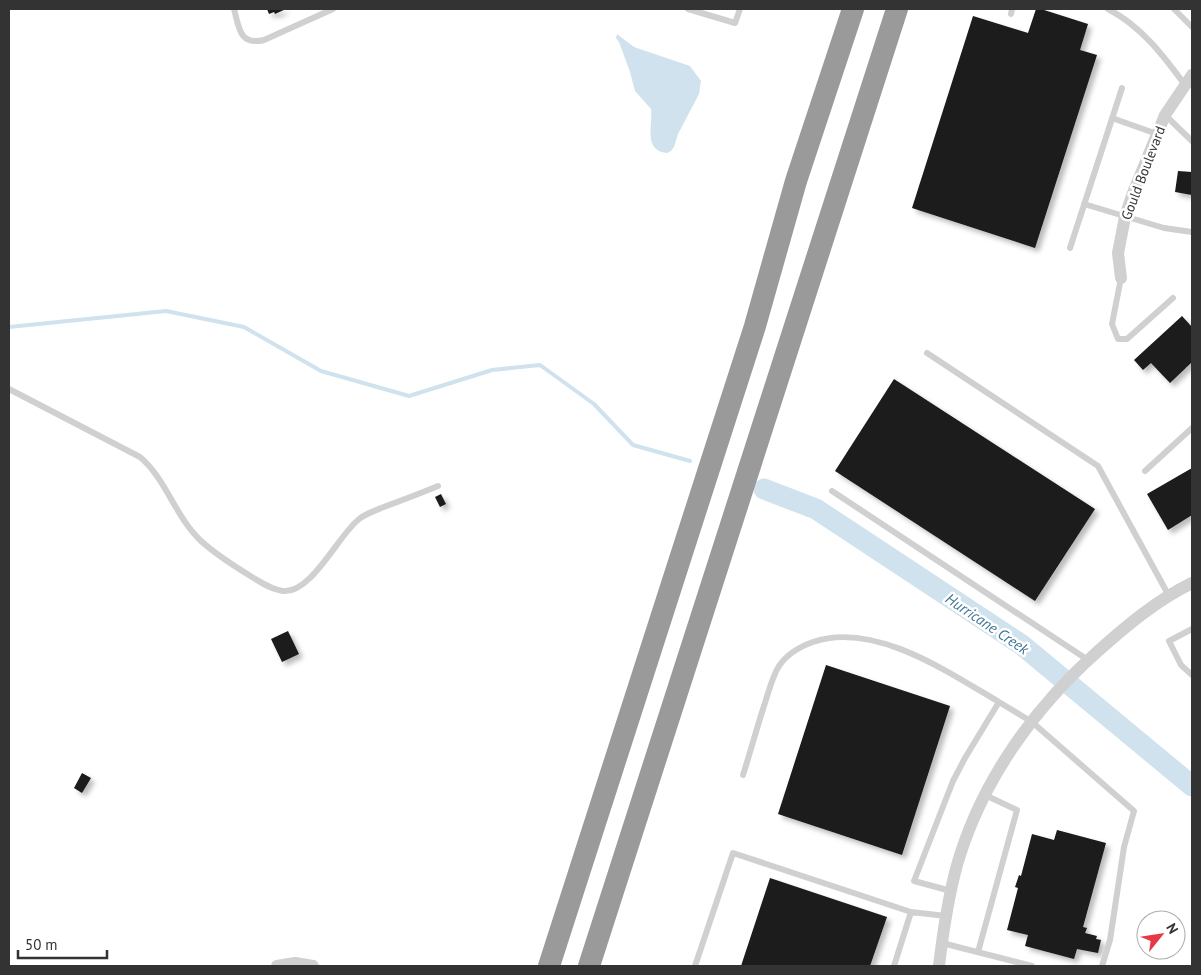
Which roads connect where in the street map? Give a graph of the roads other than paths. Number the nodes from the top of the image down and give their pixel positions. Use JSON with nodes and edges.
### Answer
{"nodes":[{"id":1,"x":234,"y":9,"type":"edge"},
{"id":2,"x":333,"y":9,"type":"edge"},
{"id":3,"x":688,"y":9,"type":"edge"},
{"id":4,"x":740,"y":9,"type":"edge"},
{"id":5,"x":838,"y":9,"type":"edge"},
{"id":6,"x":853,"y":9,"type":"edge"},
{"id":7,"x":897,"y":9,"type":"edge"},
{"id":8,"x":1108,"y":9,"type":"edge"},
{"id":9,"x":1174,"y":9,"type":"edge"},
{"id":10,"x":1192,"y":26,"type":"edge"},
{"id":11,"x":1189,"y":80,"type":"edge"},
{"id":12,"x":1122,"y":88,"type":"dead end"},
{"id":13,"x":1165,"y":115,"type":"junction"},
{"id":14,"x":1112,"y":118,"type":"junction"},
{"id":15,"x":1157,"y":134,"type":"junction"},
{"id":16,"x":1192,"y":141,"type":"edge"},
{"id":17,"x":796,"y":181,"type":"junction"},
{"id":18,"x":1084,"y":204,"type":"junction"},
{"id":19,"x":1125,"y":217,"type":"junction"},
{"id":20,"x":1192,"y":232,"type":"edge"},
{"id":21,"x":1070,"y":248,"type":"dead end"},
{"id":22,"x":1121,"y":278,"type":"joint"},
{"id":23,"x":1173,"y":298,"type":"dead end"},
{"id":24,"x":927,"y":354,"type":"dead end"},
{"id":25,"x":9,"y":389,"type":"edge"},
{"id":26,"x":1192,"y":428,"type":"edge"},
{"id":27,"x":1145,"y":471,"type":"dead end"},
{"id":28,"x":438,"y":486,"type":"dead end"},
{"id":29,"x":832,"y":490,"type":"dead end"},
{"id":30,"x":1192,"y":583,"type":"edge"},
{"id":31,"x":1169,"y":596,"type":"junction"},
{"id":32,"x":1192,"y":630,"type":"edge"},
{"id":33,"x":1088,"y":660,"type":"junction"},
{"id":34,"x":1192,"y":674,"type":"edge"},
{"id":35,"x":999,"y":702,"type":"junction"},
{"id":36,"x":1032,"y":722,"type":"junction"},
{"id":37,"x":743,"y":774,"type":"dead end"},
{"id":38,"x":985,"y":795,"type":"junction"},
{"id":39,"x":951,"y":892,"type":"junction"},
{"id":40,"x":911,"y":912,"type":"junction"},
{"id":41,"x":946,"y":916,"type":"junction"},
{"id":42,"x":942,"y":943,"type":"junction"},
{"id":43,"x":978,"y":952,"type":"junction"},
{"id":44,"x":277,"y":966,"type":"edge"},
{"id":45,"x":313,"y":966,"type":"edge"},
{"id":46,"x":549,"y":966,"type":"edge"},
{"id":47,"x":589,"y":966,"type":"edge"},
{"id":48,"x":695,"y":966,"type":"edge"},
{"id":49,"x":894,"y":966,"type":"edge"},
{"id":50,"x":939,"y":966,"type":"edge"},
{"id":51,"x":1032,"y":966,"type":"edge"},
{"id":52,"x":1102,"y":966,"type":"edge"}],
"edges":[{"from":1,"to":2,"type":"lane"},
{"from":3,"to":4,"type":"lane"},
{"from":5,"to":17,"type":"highway"},
{"from":6,"to":17,"type":"highway"},
{"from":7,"to":47,"type":"highway"},
{"from":8,"to":11,"type":"lane"},
{"from":9,"to":10,"type":"lane"},
{"from":11,"to":13,"type":"street","name":"Gould Boulevard"},
{"from":12,"to":14,"type":"lane"},
{"from":13,"to":15,"type":"street","name":"Gould Boulevard"},
{"from":13,"to":16,"type":"lane"},
{"from":14,"to":15,"type":"lane"},
{"from":14,"to":18,"type":"lane"},
{"from":15,"to":19,"type":"street","name":"Gould Boulevard"},
{"from":17,"to":46,"type":"highway"},
{"from":18,"to":19,"type":"lane"},
{"from":18,"to":21,"type":"lane"},
{"from":19,"to":20,"type":"lane"},
{"from":19,"to":22,"type":"street","name":"Gould Boulevard"},
{"from":22,"to":23,"type":"lane"},
{"from":24,"to":31,"type":"lane"},
{"from":25,"to":28,"type":"lane"},
{"from":26,"to":27,"type":"lane"},
{"from":29,"to":33,"type":"lane"},
{"from":30,"to":31,"type":"street"},
{"from":31,"to":33,"type":"street"},
{"from":32,"to":34,"type":"lane"},
{"from":33,"to":36,"type":"street"},
{"from":35,"to":36,"type":"lane"},
{"from":35,"to":37,"type":"lane"},
{"from":35,"to":39,"type":"lane"},
{"from":36,"to":38,"type":"street"},
{"from":36,"to":52,"type":"lane"},
{"from":38,"to":39,"type":"street"},
{"from":38,"to":43,"type":"lane"},
{"from":39,"to":41,"type":"street"},
{"from":40,"to":41,"type":"lane"},
{"from":40,"to":48,"type":"lane"},
{"from":40,"to":49,"type":"lane"},
{"from":41,"to":42,"type":"street"},
{"from":42,"to":43,"type":"lane"},
{"from":42,"to":50,"type":"street"},
{"from":43,"to":51,"type":"lane"},
{"from":44,"to":45,"type":"street"}]}
